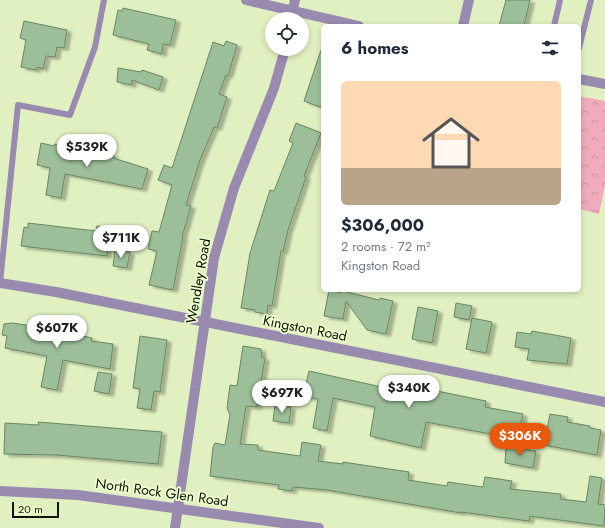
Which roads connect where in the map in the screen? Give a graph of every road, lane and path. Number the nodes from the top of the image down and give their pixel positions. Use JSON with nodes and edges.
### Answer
{"nodes":[{"id":1,"x":104,"y":0,"type":"edge"},
{"id":2,"x":246,"y":0,"type":"edge"},
{"id":3,"x":295,"y":0,"type":"edge"},
{"id":4,"x":469,"y":0,"type":"edge"},
{"id":5,"x":560,"y":0,"type":"edge"},
{"id":6,"x":591,"y":0,"type":"edge"},
{"id":7,"x":283,"y":12,"type":"edge"},
{"id":8,"x":293,"y":12,"type":"edge"},
{"id":9,"x":309,"y":18,"type":"edge"},
{"id":10,"x":347,"y":24,"type":"edge"},
{"id":11,"x":463,"y":24,"type":"edge"},
{"id":12,"x":554,"y":24,"type":"edge"},
{"id":13,"x":581,"y":40,"type":"edge"},
{"id":14,"x":283,"y":56,"type":"edge"},
{"id":15,"x":581,"y":79,"type":"edge"},
{"id":16,"x":605,"y":84,"type":"edge"},
{"id":17,"x":0,"y":283,"type":"edge"},
{"id":18,"x":204,"y":322,"type":"junction"},
{"id":19,"x":605,"y":402,"type":"edge"},
{"id":20,"x":0,"y":491,"type":"edge"},
{"id":21,"x":178,"y":507,"type":"junction"},
{"id":22,"x":175,"y":528,"type":"edge"},
{"id":23,"x":319,"y":528,"type":"edge"}],
"edges":[{"from":1,"to":17,"type":"lane"},
{"from":2,"to":7,"type":"street"},
{"from":3,"to":8,"type":"street"},
{"from":4,"to":11,"type":"street"},
{"from":5,"to":12,"type":"lane"},
{"from":6,"to":13,"type":"lane"},
{"from":9,"to":10,"type":"street"},
{"from":14,"to":18,"type":"street","name":"Wendley Road"},
{"from":15,"to":16,"type":"street"},
{"from":17,"to":18,"type":"street","name":"Kingston Road"},
{"from":18,"to":19,"type":"street","name":"Kingston Road"},
{"from":18,"to":21,"type":"street","name":"Wendley Road"},
{"from":20,"to":21,"type":"street","name":"North Rock Glen Road"},
{"from":21,"to":22,"type":"street","name":"Wendley Road"},
{"from":21,"to":23,"type":"street","name":"North Rock Glen Road"}]}
